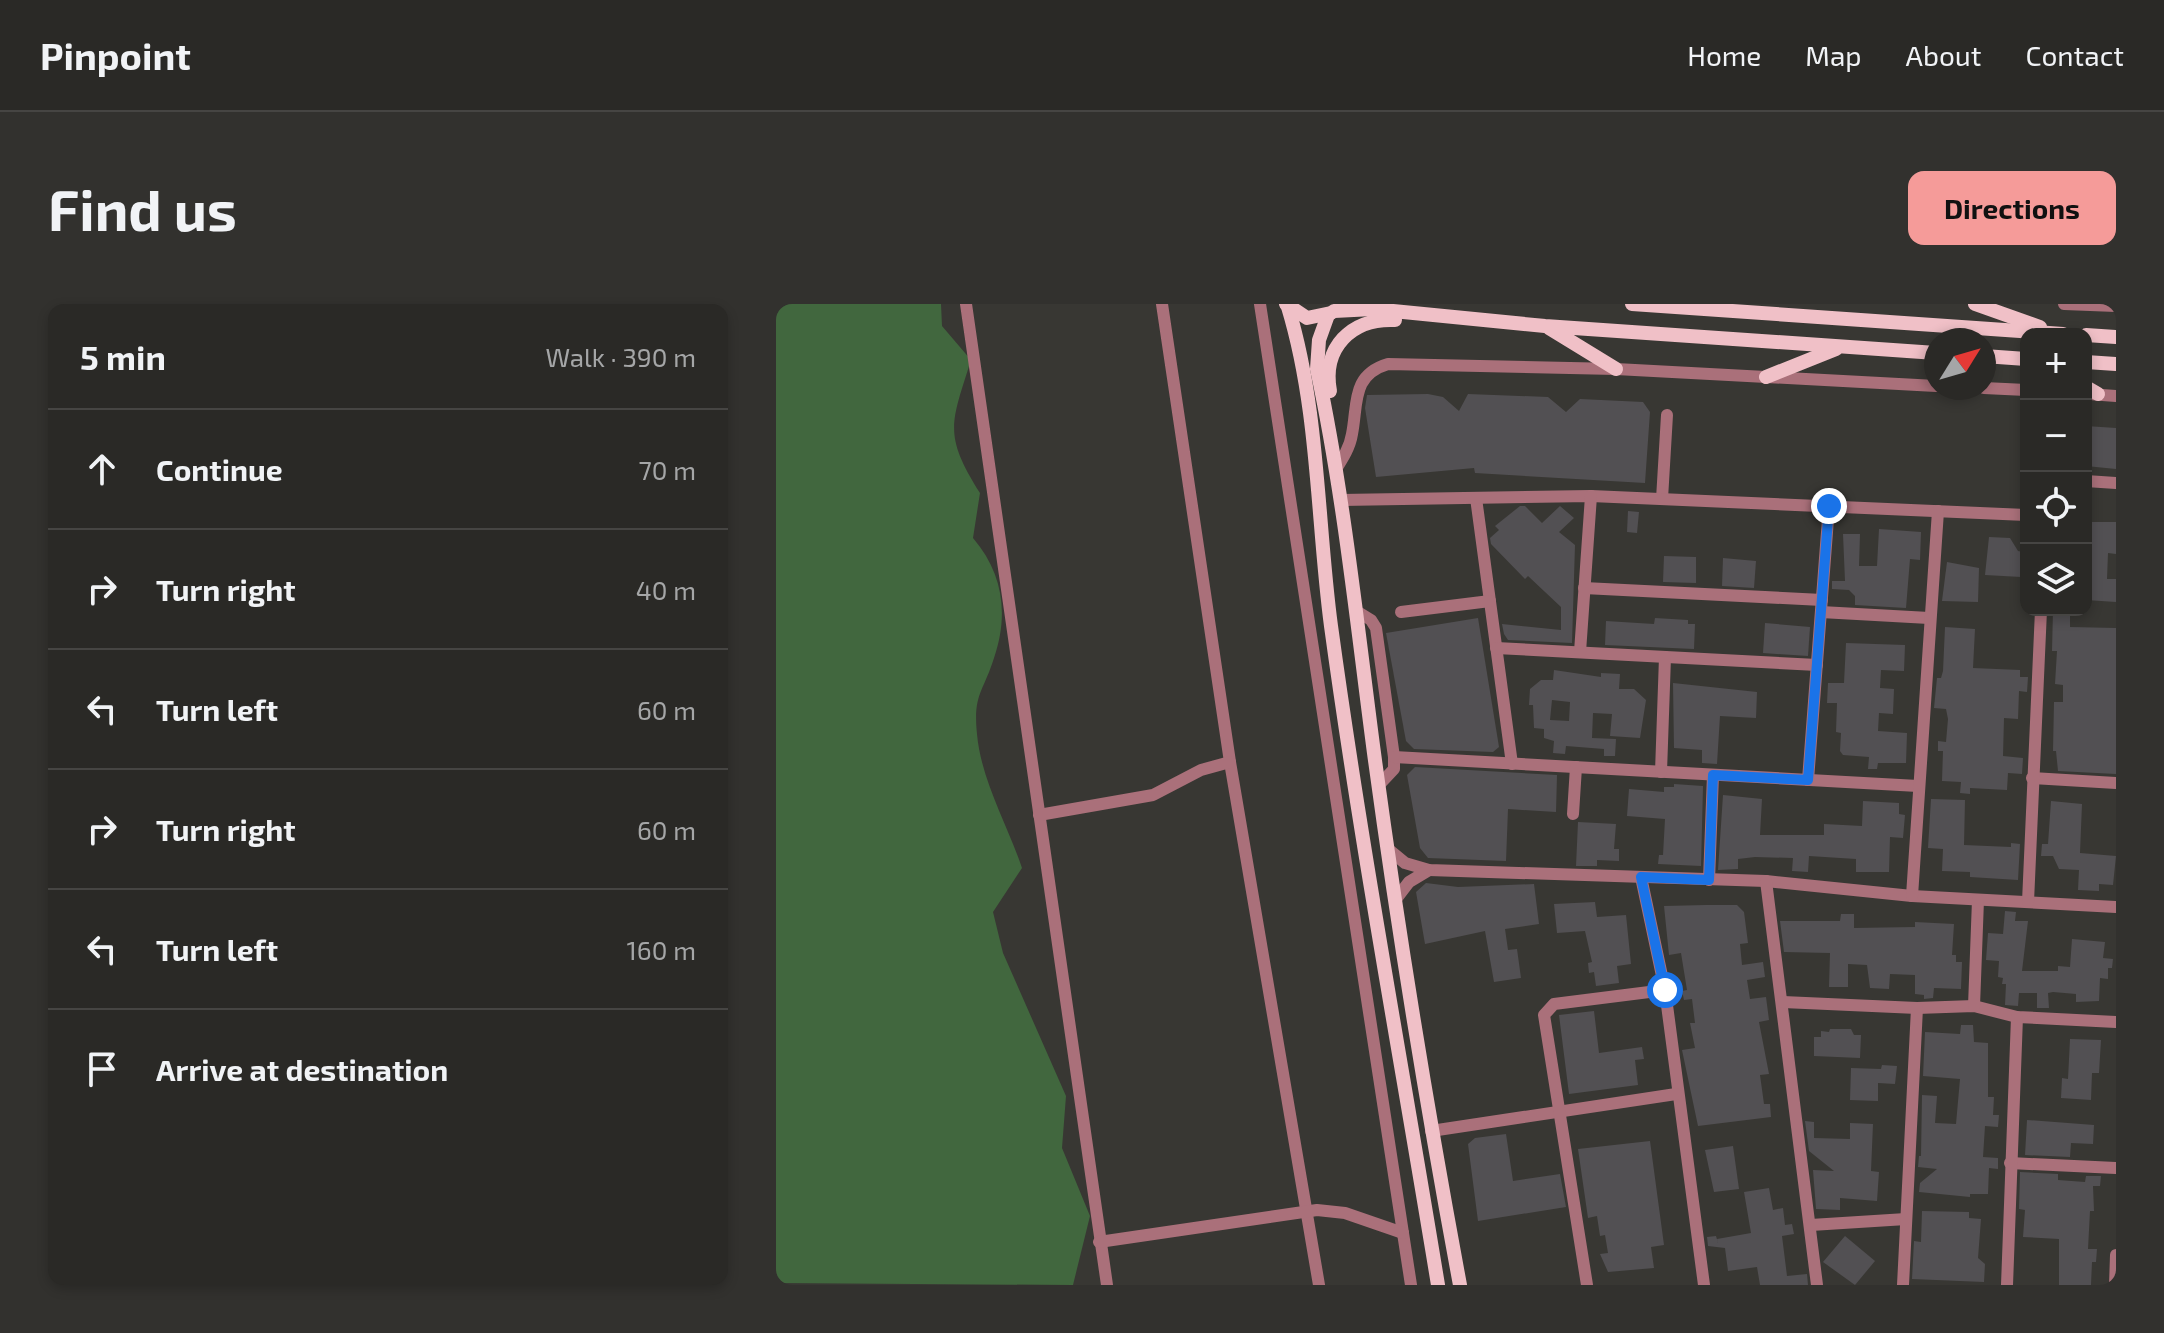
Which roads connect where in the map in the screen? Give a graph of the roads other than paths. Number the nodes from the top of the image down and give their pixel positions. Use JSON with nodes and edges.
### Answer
{"nodes":[{"id":1,"x":966,"y":304,"type":"edge"},
{"id":2,"x":1162,"y":304,"type":"edge"},
{"id":3,"x":1260,"y":304,"type":"edge"},
{"id":4,"x":1632,"y":304,"type":"edge"},
{"id":5,"x":1975,"y":304,"type":"edge"},
{"id":6,"x":2064,"y":304,"type":"edge"},
{"id":7,"x":1287,"y":306,"type":"edge"},
{"id":8,"x":2116,"y":306,"type":"edge"},
{"id":9,"x":1334,"y":310,"type":"edge"},
{"id":10,"x":1424,"y":316,"type":"junction"},
{"id":11,"x":1545,"y":326,"type":"junction"},
{"id":12,"x":2044,"y":328,"type":"edge"},
{"id":13,"x":2020,"y":331,"type":"edge"},
{"id":14,"x":2092,"y":335,"type":"edge"},
{"id":15,"x":2116,"y":337,"type":"edge"},
{"id":16,"x":1842,"y":347,"type":"junction"},
{"id":17,"x":1924,"y":352,"type":"edge"},
{"id":18,"x":1996,"y":357,"type":"edge"},
{"id":19,"x":2020,"y":359,"type":"edge"},
{"id":20,"x":2092,"y":362,"type":"edge"},
{"id":21,"x":2116,"y":364,"type":"edge"},
{"id":22,"x":1616,"y":369,"type":"junction"},
{"id":23,"x":1766,"y":377,"type":"junction"},
{"id":24,"x":1924,"y":385,"type":"edge"},
{"id":25,"x":1996,"y":389,"type":"edge"},
{"id":26,"x":2020,"y":390,"type":"edge"},
{"id":27,"x":2092,"y":392,"type":"edge"},
{"id":28,"x":2116,"y":396,"type":"edge"},
{"id":29,"x":1667,"y":415,"type":"dead end"},
{"id":30,"x":1332,"y":443,"type":"junction"},
{"id":31,"x":1336,"y":469,"type":"junction"},
{"id":32,"x":2092,"y":481,"type":"edge"},
{"id":33,"x":2116,"y":483,"type":"edge"},
{"id":34,"x":1591,"y":496,"type":"junction"},
{"id":35,"x":1476,"y":498,"type":"junction"},
{"id":36,"x":1662,"y":499,"type":"junction"},
{"id":37,"x":1341,"y":500,"type":"junction"},
{"id":38,"x":1829,"y":506,"type":"junction"},
{"id":39,"x":1938,"y":511,"type":"junction"},
{"id":40,"x":2020,"y":515,"type":"edge"},
{"id":41,"x":1584,"y":588,"type":"junction"},
{"id":42,"x":1490,"y":601,"type":"junction"},
{"id":43,"x":1821,"y":606,"type":"junction"},
{"id":44,"x":1358,"y":612,"type":"junction"},
{"id":45,"x":1401,"y":612,"type":"dead end"},
{"id":46,"x":2041,"y":616,"type":"edge"},
{"id":47,"x":1929,"y":618,"type":"junction"},
{"id":48,"x":1496,"y":648,"type":"junction"},
{"id":49,"x":1580,"y":652,"type":"junction"},
{"id":50,"x":1665,"y":657,"type":"junction"},
{"id":51,"x":1817,"y":665,"type":"junction"},
{"id":52,"x":1394,"y":757,"type":"junction"},
{"id":53,"x":1230,"y":762,"type":"junction"},
{"id":54,"x":1512,"y":764,"type":"junction"},
{"id":55,"x":1576,"y":767,"type":"junction"},
{"id":56,"x":1661,"y":772,"type":"junction"},
{"id":57,"x":1713,"y":775,"type":"junction"},
{"id":58,"x":2032,"y":778,"type":"junction"},
{"id":59,"x":1808,"y":780,"type":"junction"},
{"id":60,"x":2116,"y":783,"type":"edge"},
{"id":61,"x":1379,"y":785,"type":"junction"},
{"id":62,"x":1918,"y":786,"type":"junction"},
{"id":63,"x":1573,"y":814,"type":"dead end"},
{"id":64,"x":1039,"y":815,"type":"junction"},
{"id":65,"x":1388,"y":849,"type":"junction"},
{"id":66,"x":1429,"y":870,"type":"junction"},
{"id":67,"x":1641,"y":877,"type":"junction"},
{"id":68,"x":1709,"y":880,"type":"junction"},
{"id":69,"x":1766,"y":881,"type":"junction"},
{"id":70,"x":1912,"y":896,"type":"junction"},
{"id":71,"x":1396,"y":899,"type":"junction"},
{"id":72,"x":1978,"y":900,"type":"junction"},
{"id":73,"x":2028,"y":902,"type":"junction"},
{"id":74,"x":2116,"y":907,"type":"edge"},
{"id":75,"x":1665,"y":990,"type":"junction"},
{"id":76,"x":1783,"y":1002,"type":"junction"},
{"id":77,"x":1974,"y":1006,"type":"junction"},
{"id":78,"x":1917,"y":1008,"type":"junction"},
{"id":79,"x":2017,"y":1017,"type":"junction"},
{"id":80,"x":2116,"y":1022,"type":"edge"},
{"id":81,"x":1676,"y":1094,"type":"junction"},
{"id":82,"x":1557,"y":1111,"type":"junction"},
{"id":83,"x":1431,"y":1131,"type":"junction"},
{"id":84,"x":2010,"y":1163,"type":"junction"},
{"id":85,"x":2116,"y":1168,"type":"edge"},
{"id":86,"x":1308,"y":1212,"type":"junction"},
{"id":87,"x":1906,"y":1219,"type":"junction"},
{"id":88,"x":1811,"y":1225,"type":"junction"},
{"id":89,"x":1403,"y":1233,"type":"junction"},
{"id":90,"x":1099,"y":1242,"type":"junction"},
{"id":91,"x":2116,"y":1255,"type":"edge"},
{"id":92,"x":1107,"y":1285,"type":"edge"},
{"id":93,"x":1319,"y":1285,"type":"edge"},
{"id":94,"x":1411,"y":1285,"type":"edge"},
{"id":95,"x":1438,"y":1285,"type":"edge"},
{"id":96,"x":1460,"y":1285,"type":"edge"},
{"id":97,"x":1587,"y":1285,"type":"edge"},
{"id":98,"x":1704,"y":1285,"type":"edge"},
{"id":99,"x":1817,"y":1285,"type":"edge"},
{"id":100,"x":1903,"y":1285,"type":"edge"},
{"id":101,"x":2007,"y":1285,"type":"edge"},
{"id":102,"x":2115,"y":1285,"type":"edge"}],
"edges":[{"from":1,"to":64,"type":"street"},
{"from":2,"to":53,"type":"street"},
{"from":3,"to":89,"type":"street"},
{"from":4,"to":13,"type":"main road"},
{"from":5,"to":12,"type":"main road"},
{"from":6,"to":8,"type":"street"},
{"from":7,"to":9,"type":"main road"},
{"from":7,"to":95,"type":"main road"},
{"from":9,"to":10,"type":"main road"},
{"from":9,"to":30,"type":"main road"},
{"from":10,"to":11,"type":"main road"},
{"from":10,"to":30,"type":"main road"},
{"from":11,"to":16,"type":"main road"},
{"from":11,"to":22,"type":"main road"},
{"from":14,"to":15,"type":"main road"},
{"from":16,"to":17,"type":"main road"},
{"from":16,"to":23,"type":"main road"},
{"from":18,"to":19,"type":"main road"},
{"from":20,"to":21,"type":"main road"},
{"from":22,"to":23,"type":"street"},
{"from":22,"to":31,"type":"street"},
{"from":23,"to":24,"type":"street"},
{"from":25,"to":26,"type":"street"},
{"from":27,"to":28,"type":"street"},
{"from":29,"to":36,"type":"street"},
{"from":30,"to":31,"type":"main road"},
{"from":31,"to":37,"type":"main road"},
{"from":32,"to":33,"type":"street"},
{"from":34,"to":35,"type":"street"},
{"from":34,"to":36,"type":"street"},
{"from":34,"to":41,"type":"street"},
{"from":35,"to":37,"type":"street"},
{"from":35,"to":42,"type":"street"},
{"from":36,"to":38,"type":"street"},
{"from":37,"to":44,"type":"main road"},
{"from":38,"to":39,"type":"street"},
{"from":38,"to":43,"type":"street"},
{"from":39,"to":40,"type":"street"},
{"from":39,"to":47,"type":"street"},
{"from":41,"to":43,"type":"street"},
{"from":41,"to":49,"type":"street"},
{"from":42,"to":45,"type":"street"},
{"from":42,"to":48,"type":"street"},
{"from":43,"to":47,"type":"street"},
{"from":43,"to":51,"type":"street"},
{"from":44,"to":52,"type":"street"},
{"from":44,"to":61,"type":"main road"},
{"from":46,"to":58,"type":"street"},
{"from":47,"to":62,"type":"street"},
{"from":48,"to":49,"type":"street"},
{"from":48,"to":54,"type":"street"},
{"from":49,"to":50,"type":"street"},
{"from":50,"to":51,"type":"street"},
{"from":50,"to":56,"type":"street"},
{"from":51,"to":59,"type":"street"},
{"from":52,"to":54,"type":"street"},
{"from":52,"to":61,"type":"street"},
{"from":53,"to":64,"type":"street"},
{"from":53,"to":86,"type":"street"},
{"from":54,"to":55,"type":"street"},
{"from":55,"to":56,"type":"street"},
{"from":55,"to":63,"type":"street"},
{"from":56,"to":57,"type":"street"},
{"from":57,"to":59,"type":"street"},
{"from":57,"to":68,"type":"street"},
{"from":58,"to":60,"type":"street"},
{"from":58,"to":73,"type":"street"},
{"from":59,"to":62,"type":"street"},
{"from":61,"to":65,"type":"main road"},
{"from":62,"to":70,"type":"street"},
{"from":64,"to":90,"type":"street"},
{"from":65,"to":66,"type":"street"},
{"from":65,"to":71,"type":"main road"},
{"from":66,"to":67,"type":"street"},
{"from":66,"to":71,"type":"street"},
{"from":67,"to":68,"type":"street"},
{"from":67,"to":75,"type":"street"},
{"from":68,"to":69,"type":"street"},
{"from":69,"to":70,"type":"street"},
{"from":69,"to":76,"type":"street"},
{"from":70,"to":72,"type":"street"},
{"from":71,"to":83,"type":"main road"},
{"from":72,"to":73,"type":"street"},
{"from":72,"to":77,"type":"street"},
{"from":73,"to":74,"type":"street"},
{"from":75,"to":81,"type":"street"},
{"from":75,"to":82,"type":"street"},
{"from":76,"to":78,"type":"street"},
{"from":76,"to":88,"type":"street"},
{"from":77,"to":78,"type":"street"},
{"from":77,"to":79,"type":"street"},
{"from":78,"to":87,"type":"street"},
{"from":79,"to":80,"type":"street"},
{"from":79,"to":84,"type":"street"},
{"from":81,"to":82,"type":"street"},
{"from":81,"to":98,"type":"street"},
{"from":82,"to":83,"type":"street"},
{"from":82,"to":97,"type":"street"},
{"from":83,"to":96,"type":"main road"},
{"from":84,"to":85,"type":"street"},
{"from":84,"to":101,"type":"street"},
{"from":86,"to":89,"type":"street"},
{"from":86,"to":90,"type":"street"},
{"from":86,"to":93,"type":"street"},
{"from":87,"to":88,"type":"street"},
{"from":87,"to":100,"type":"street"},
{"from":88,"to":99,"type":"street"},
{"from":89,"to":94,"type":"street"},
{"from":90,"to":92,"type":"street"},
{"from":91,"to":102,"type":"street"}]}
